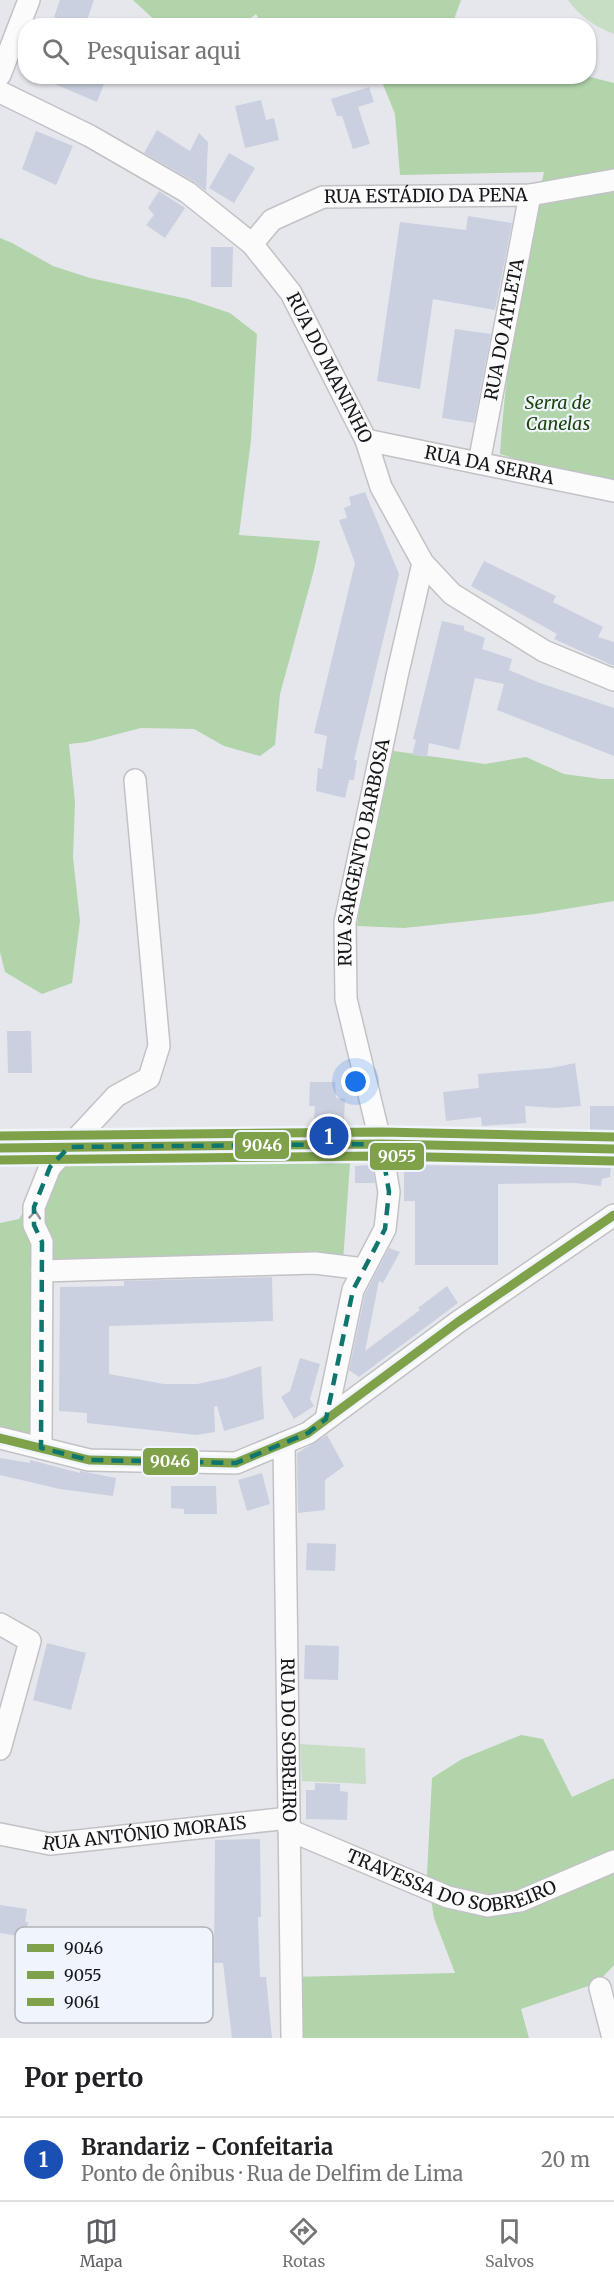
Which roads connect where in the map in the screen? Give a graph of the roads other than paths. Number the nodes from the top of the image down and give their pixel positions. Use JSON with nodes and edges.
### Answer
{"nodes":[{"id":1,"x":29,"y":0,"type":"edge"},
{"id":2,"x":22,"y":18,"type":"edge"},
{"id":3,"x":18,"y":28,"type":"edge"},
{"id":4,"x":0,"y":75,"type":"edge"},
{"id":5,"x":0,"y":92,"type":"edge"},
{"id":6,"x":614,"y":180,"type":"edge"},
{"id":7,"x":530,"y":195,"type":"junction"},
{"id":8,"x":252,"y":244,"type":"junction"},
{"id":9,"x":366,"y":440,"type":"junction"},
{"id":10,"x":479,"y":463,"type":"junction"},
{"id":11,"x":614,"y":491,"type":"edge"},
{"id":12,"x":423,"y":563,"type":"junction"},
{"id":13,"x":614,"y":680,"type":"edge"},
{"id":14,"x":135,"y":780,"type":"dead end"},
{"id":15,"x":381,"y":1144,"type":"junction"},
{"id":16,"x":69,"y":1147,"type":"junction"},
{"id":17,"x":0,"y":1148,"type":"edge"},
{"id":18,"x":614,"y":1149,"type":"edge"},
{"id":19,"x":614,"y":1215,"type":"edge"},
{"id":20,"x":364,"y":1269,"type":"junction"},
{"id":21,"x":42,"y":1271,"type":"junction"},
{"id":22,"x":326,"y":1419,"type":"junction"},
{"id":23,"x":0,"y":1438,"type":"edge"},
{"id":24,"x":284,"y":1443,"type":"junction"},
{"id":25,"x":41,"y":1448,"type":"junction"},
{"id":26,"x":0,"y":1624,"type":"edge"},
{"id":27,"x":0,"y":1749,"type":"edge"},
{"id":28,"x":289,"y":1824,"type":"junction"},
{"id":29,"x":0,"y":1834,"type":"edge"},
{"id":30,"x":614,"y":1861,"type":"edge"},
{"id":31,"x":600,"y":1988,"type":"dead end"},
{"id":32,"x":292,"y":2038,"type":"edge"},
{"id":33,"x":613,"y":2038,"type":"edge"}],
"edges":[{"from":1,"to":2,"type":"street"},
{"from":3,"to":4,"type":"street"},
{"from":5,"to":8,"type":"street","name":"RUA DO MANINHO"},
{"from":6,"to":7,"type":"street","name":"RUA ESTÁDIO DA PENA"},
{"from":7,"to":8,"type":"street","name":"RUA ESTÁDIO DA PENA"},
{"from":7,"to":10,"type":"street","name":"RUA DO ATLETA"},
{"from":8,"to":9,"type":"street","name":"RUA DO MANINHO"},
{"from":9,"to":10,"type":"street","name":"RUA DA SERRA"},
{"from":9,"to":12,"type":"street","name":"RUA DO MANINHO"},
{"from":10,"to":11,"type":"street","name":"RUA DA SERRA"},
{"from":12,"to":13,"type":"street","name":"RUA DO MANINHO"},
{"from":12,"to":15,"type":"street","name":"RUA SARGENTO BARBOSA"},
{"from":14,"to":16,"type":"street"},
{"from":15,"to":16,"type":"main road"},
{"from":15,"to":18,"type":"main road"},
{"from":15,"to":20,"type":"street","name":"RUA SARGENTO BARBOSA"},
{"from":16,"to":17,"type":"main road"},
{"from":21,"to":16,"type":"street","one_way":true},
{"from":19,"to":22,"type":"street"},
{"from":20,"to":21,"type":"street"},
{"from":20,"to":22,"type":"street","name":"RUA SARGENTO BARBOSA"},
{"from":21,"to":25,"type":"street"},
{"from":22,"to":24,"type":"street"},
{"from":23,"to":25,"type":"street"},
{"from":24,"to":25,"type":"street"},
{"from":24,"to":28,"type":"street","name":"RUA DO SOBREIRO"},
{"from":26,"to":27,"type":"street"},
{"from":28,"to":29,"type":"street","name":"RUA ANTÓNIO MORAIS"},
{"from":28,"to":30,"type":"street","name":"TRAVESSA DO SOBREIRO"},
{"from":28,"to":32,"type":"street","name":"RUA DO SOBREIRO"},
{"from":31,"to":33,"type":"street"}]}
